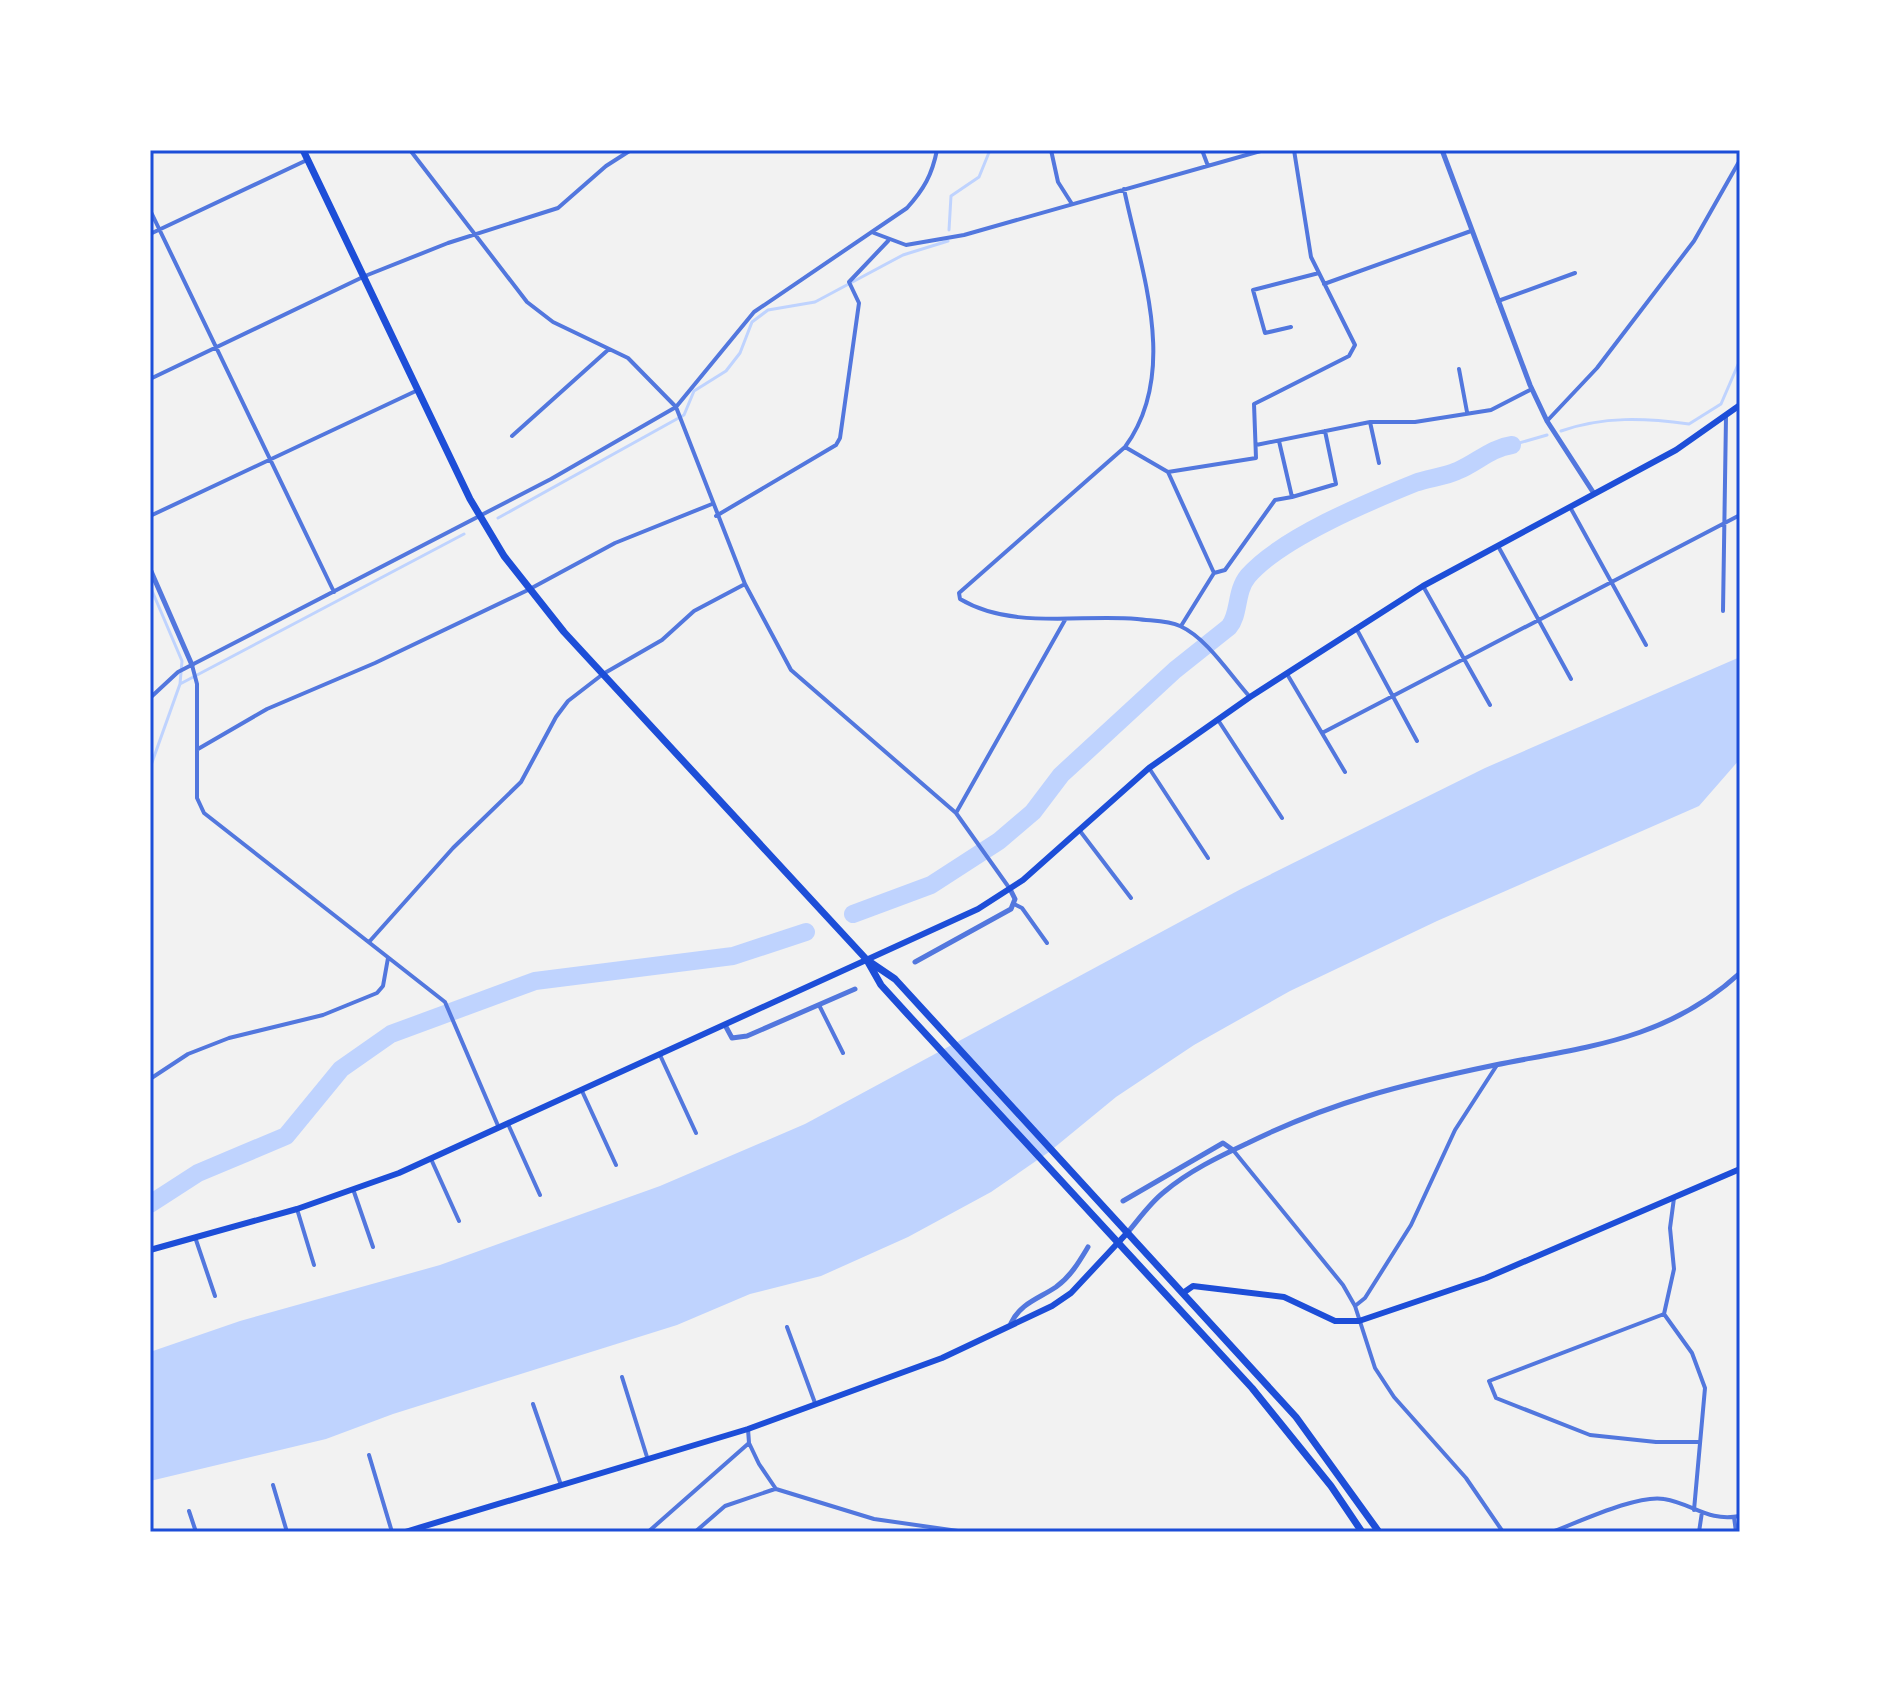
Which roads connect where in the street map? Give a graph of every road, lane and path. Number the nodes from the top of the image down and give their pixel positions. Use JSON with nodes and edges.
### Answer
{"nodes":[{"id":1,"x":303,"y":150,"type":"edge"},
{"id":2,"x":410,"y":150,"type":"edge"},
{"id":3,"x":631,"y":150,"type":"edge"},
{"id":4,"x":937,"y":150,"type":"edge"},
{"id":5,"x":1051,"y":150,"type":"edge"},
{"id":6,"x":1202,"y":150,"type":"edge"},
{"id":7,"x":1264,"y":150,"type":"edge"},
{"id":8,"x":1294,"y":150,"type":"edge"},
{"id":9,"x":1442,"y":150,"type":"edge"},
{"id":10,"x":308,"y":159,"type":"junction"},
{"id":11,"x":1740,"y":160,"type":"edge"},
{"id":12,"x":1208,"y":166,"type":"junction"},
{"id":13,"x":1124,"y":189,"type":"junction"},
{"id":14,"x":1072,"y":204,"type":"junction"},
{"id":15,"x":150,"y":210,"type":"edge"},
{"id":16,"x":161,"y":229,"type":"junction"},
{"id":17,"x":1471,"y":231,"type":"junction"},
{"id":18,"x":874,"y":233,"type":"junction"},
{"id":19,"x":150,"y":234,"type":"edge"},
{"id":20,"x":475,"y":236,"type":"junction"},
{"id":21,"x":888,"y":241,"type":"junction"},
{"id":22,"x":1319,"y":273,"type":"junction"},
{"id":23,"x":1575,"y":273,"type":"dead end"},
{"id":24,"x":365,"y":276,"type":"junction"},
{"id":25,"x":1324,"y":284,"type":"junction"},
{"id":26,"x":1498,"y":301,"type":"junction"},
{"id":27,"x":1291,"y":327,"type":"dead end"},
{"id":28,"x":217,"y":347,"type":"junction"},
{"id":29,"x":609,"y":349,"type":"junction"},
{"id":30,"x":1459,"y":369,"type":"dead end"},
{"id":31,"x":150,"y":379,"type":"edge"},
{"id":32,"x":1532,"y":389,"type":"junction"},
{"id":33,"x":418,"y":390,"type":"junction"},
{"id":34,"x":1740,"y":405,"type":"edge"},
{"id":35,"x":677,"y":409,"type":"junction"},
{"id":36,"x":1467,"y":412,"type":"junction"},
{"id":37,"x":1726,"y":417,"type":"junction"},
{"id":38,"x":1547,"y":421,"type":"junction"},
{"id":39,"x":1370,"y":422,"type":"junction"},
{"id":40,"x":1325,"y":431,"type":"junction"},
{"id":41,"x":512,"y":436,"type":"dead end"},
{"id":42,"x":1279,"y":441,"type":"junction"},
{"id":43,"x":1256,"y":445,"type":"junction"},
{"id":44,"x":1125,"y":447,"type":"junction"},
{"id":45,"x":270,"y":458,"type":"junction"},
{"id":46,"x":1379,"y":463,"type":"dead end"},
{"id":47,"x":1168,"y":472,"type":"junction"},
{"id":48,"x":1593,"y":492,"type":"junction"},
{"id":49,"x":1292,"y":497,"type":"junction"},
{"id":50,"x":712,"y":504,"type":"junction"},
{"id":51,"x":1569,"y":505,"type":"junction"},
{"id":52,"x":1740,"y":515,"type":"edge"},
{"id":53,"x":150,"y":516,"type":"edge"},
{"id":54,"x":480,"y":516,"type":"junction"},
{"id":55,"x":716,"y":516,"type":"junction"},
{"id":56,"x":1723,"y":524,"type":"junction"},
{"id":57,"x":1497,"y":544,"type":"junction"},
{"id":58,"x":150,"y":569,"type":"edge"},
{"id":59,"x":1214,"y":573,"type":"junction"},
{"id":60,"x":1610,"y":582,"type":"junction"},
{"id":61,"x":745,"y":584,"type":"junction"},
{"id":62,"x":1423,"y":586,"type":"junction"},
{"id":63,"x":528,"y":590,"type":"junction"},
{"id":64,"x":334,"y":592,"type":"junction"},
{"id":65,"x":1723,"y":611,"type":"dead end"},
{"id":66,"x":1065,"y":620,"type":"junction"},
{"id":67,"x":1539,"y":620,"type":"junction"},
{"id":68,"x":1181,"y":626,"type":"junction"},
{"id":69,"x":1356,"y":628,"type":"junction"},
{"id":70,"x":1646,"y":645,"type":"dead end"},
{"id":71,"x":1464,"y":658,"type":"junction"},
{"id":72,"x":192,"y":665,"type":"junction"},
{"id":73,"x":603,"y":674,"type":"junction"},
{"id":74,"x":1286,"y":674,"type":"junction"},
{"id":75,"x":1571,"y":679,"type":"dead end"},
{"id":76,"x":1250,"y":697,"type":"junction"},
{"id":77,"x":1394,"y":697,"type":"junction"},
{"id":78,"x":150,"y":698,"type":"edge"},
{"id":79,"x":1490,"y":705,"type":"dead end"},
{"id":80,"x":1217,"y":720,"type":"junction"},
{"id":81,"x":1322,"y":733,"type":"junction"},
{"id":82,"x":1417,"y":741,"type":"dead end"},
{"id":83,"x":198,"y":749,"type":"junction"},
{"id":84,"x":1149,"y":768,"type":"junction"},
{"id":85,"x":1345,"y":772,"type":"dead end"},
{"id":86,"x":956,"y":813,"type":"junction"},
{"id":87,"x":1282,"y":818,"type":"dead end"},
{"id":88,"x":1078,"y":829,"type":"junction"},
{"id":89,"x":1208,"y":858,"type":"dead end"},
{"id":90,"x":1010,"y":889,"type":"junction"},
{"id":91,"x":1131,"y":898,"type":"dead end"},
{"id":92,"x":1014,"y":904,"type":"junction"},
{"id":93,"x":369,"y":942,"type":"junction"},
{"id":94,"x":1047,"y":943,"type":"dead end"},
{"id":95,"x":388,"y":958,"type":"junction"},
{"id":96,"x":867,"y":960,"type":"junction"},
{"id":97,"x":915,"y":962,"type":"dead end"},
{"id":98,"x":1740,"y":973,"type":"edge"},
{"id":99,"x":855,"y":989,"type":"dead end"},
{"id":100,"x":819,"y":1005,"type":"junction"},
{"id":101,"x":725,"y":1025,"type":"junction"},
{"id":102,"x":843,"y":1053,"type":"dead end"},
{"id":103,"x":660,"y":1055,"type":"junction"},
{"id":104,"x":1497,"y":1065,"type":"junction"},
{"id":105,"x":150,"y":1079,"type":"edge"},
{"id":106,"x":582,"y":1091,"type":"junction"},
{"id":107,"x":508,"y":1124,"type":"junction"},
{"id":108,"x":499,"y":1128,"type":"junction"},
{"id":109,"x":696,"y":1133,"type":"dead end"},
{"id":110,"x":1233,"y":1150,"type":"junction"},
{"id":111,"x":431,"y":1159,"type":"junction"},
{"id":112,"x":616,"y":1165,"type":"dead end"},
{"id":113,"x":1740,"y":1169,"type":"edge"},
{"id":114,"x":353,"y":1189,"type":"junction"},
{"id":115,"x":540,"y":1195,"type":"dead end"},
{"id":116,"x":1674,"y":1198,"type":"junction"},
{"id":117,"x":1123,"y":1201,"type":"dead end"},
{"id":118,"x":297,"y":1209,"type":"junction"},
{"id":119,"x":459,"y":1221,"type":"dead end"},
{"id":120,"x":1128,"y":1232,"type":"junction"},
{"id":121,"x":195,"y":1237,"type":"junction"},
{"id":122,"x":1117,"y":1243,"type":"junction"},
{"id":123,"x":373,"y":1247,"type":"dead end"},
{"id":124,"x":1088,"y":1247,"type":"dead end"},
{"id":125,"x":150,"y":1250,"type":"edge"},
{"id":126,"x":314,"y":1265,"type":"dead end"},
{"id":127,"x":1183,"y":1293,"type":"junction"},
{"id":128,"x":215,"y":1296,"type":"dead end"},
{"id":129,"x":1355,"y":1306,"type":"junction"},
{"id":130,"x":1664,"y":1314,"type":"junction"},
{"id":131,"x":1359,"y":1321,"type":"junction"},
{"id":132,"x":1011,"y":1323,"type":"junction"},
{"id":133,"x":787,"y":1327,"type":"dead end"},
{"id":134,"x":622,"y":1377,"type":"dead end"},
{"id":135,"x":533,"y":1404,"type":"dead end"},
{"id":136,"x":815,"y":1404,"type":"junction"},
{"id":137,"x":748,"y":1429,"type":"junction"},
{"id":138,"x":1699,"y":1442,"type":"junction"},
{"id":139,"x":749,"y":1443,"type":"junction"},
{"id":140,"x":369,"y":1455,"type":"dead end"},
{"id":141,"x":647,"y":1457,"type":"junction"},
{"id":142,"x":273,"y":1485,"type":"dead end"},
{"id":143,"x":561,"y":1485,"type":"junction"},
{"id":144,"x":776,"y":1489,"type":"junction"},
{"id":145,"x":1694,"y":1510,"type":"junction"},
{"id":146,"x":189,"y":1511,"type":"dead end"},
{"id":147,"x":1702,"y":1512,"type":"junction"},
{"id":148,"x":1737,"y":1517,"type":"edge"},
{"id":149,"x":196,"y":1532,"type":"edge"},
{"id":150,"x":287,"y":1532,"type":"edge"},
{"id":151,"x":392,"y":1532,"type":"edge"},
{"id":152,"x":405,"y":1532,"type":"edge"},
{"id":153,"x":648,"y":1532,"type":"edge"},
{"id":154,"x":695,"y":1532,"type":"edge"},
{"id":155,"x":965,"y":1532,"type":"edge"},
{"id":156,"x":1362,"y":1532,"type":"edge"},
{"id":157,"x":1379,"y":1532,"type":"edge"},
{"id":158,"x":1503,"y":1532,"type":"edge"},
{"id":159,"x":1552,"y":1532,"type":"edge"},
{"id":160,"x":1699,"y":1532,"type":"edge"},
{"id":161,"x":1736,"y":1532,"type":"edge"}],
"edges":[{"from":1,"to":10,"type":"highway"},
{"from":2,"to":20,"type":"street"},
{"from":3,"to":20,"type":"street"},
{"from":4,"to":18,"type":"street"},
{"from":5,"to":14,"type":"street"},
{"from":6,"to":12,"type":"street"},
{"from":7,"to":12,"type":"street"},
{"from":8,"to":22,"type":"street"},
{"from":9,"to":17,"type":"street"},
{"from":10,"to":16,"type":"street"},
{"from":10,"to":24,"type":"highway"},
{"from":11,"to":38,"type":"street"},
{"from":12,"to":13,"type":"street"},
{"from":13,"to":14,"type":"street"},
{"from":13,"to":44,"type":"street"},
{"from":14,"to":21,"type":"street"},
{"from":15,"to":16,"type":"street"},
{"from":16,"to":19,"type":"street"},
{"from":16,"to":28,"type":"street"},
{"from":17,"to":25,"type":"street"},
{"from":17,"to":26,"type":"street"},
{"from":18,"to":21,"type":"street"},
{"from":18,"to":35,"type":"street"},
{"from":20,"to":24,"type":"street"},
{"from":20,"to":29,"type":"street"},
{"from":21,"to":55,"type":"street"},
{"from":22,"to":25,"type":"street"},
{"from":22,"to":27,"type":"street"},
{"from":23,"to":26,"type":"street"},
{"from":24,"to":28,"type":"street"},
{"from":24,"to":33,"type":"highway"},
{"from":25,"to":43,"type":"street"},
{"from":26,"to":32,"type":"street"},
{"from":28,"to":31,"type":"street"},
{"from":28,"to":45,"type":"street"},
{"from":29,"to":35,"type":"street"},
{"from":29,"to":41,"type":"street"},
{"from":30,"to":36,"type":"street"},
{"from":32,"to":36,"type":"street"},
{"from":32,"to":38,"type":"street"},
{"from":33,"to":45,"type":"street"},
{"from":33,"to":54,"type":"highway"},
{"from":34,"to":37,"type":"main road"},
{"from":35,"to":50,"type":"street"},
{"from":35,"to":54,"type":"street"},
{"from":36,"to":39,"type":"street"},
{"from":37,"to":48,"type":"main road"},
{"from":37,"to":56,"type":"street"},
{"from":38,"to":48,"type":"street"},
{"from":39,"to":40,"type":"street"},
{"from":39,"to":46,"type":"street"},
{"from":40,"to":42,"type":"street"},
{"from":40,"to":49,"type":"street"},
{"from":42,"to":43,"type":"street"},
{"from":42,"to":49,"type":"street"},
{"from":43,"to":47,"type":"street"},
{"from":44,"to":47,"type":"street"},
{"from":44,"to":66,"type":"street"},
{"from":45,"to":53,"type":"street"},
{"from":45,"to":64,"type":"street"},
{"from":47,"to":59,"type":"street"},
{"from":48,"to":51,"type":"main road"},
{"from":49,"to":59,"type":"street"},
{"from":50,"to":55,"type":"street"},
{"from":50,"to":63,"type":"street"},
{"from":51,"to":57,"type":"main road"},
{"from":51,"to":60,"type":"street"},
{"from":52,"to":56,"type":"street"},
{"from":54,"to":63,"type":"highway"},
{"from":54,"to":64,"type":"street"},
{"from":55,"to":61,"type":"street"},
{"from":56,"to":60,"type":"street"},
{"from":56,"to":65,"type":"street"},
{"from":57,"to":62,"type":"main road"},
{"from":57,"to":67,"type":"street"},
{"from":58,"to":72,"type":"street"},
{"from":59,"to":68,"type":"street"},
{"from":60,"to":67,"type":"street"},
{"from":60,"to":70,"type":"street"},
{"from":61,"to":73,"type":"street"},
{"from":61,"to":86,"type":"street"},
{"from":62,"to":69,"type":"main road"},
{"from":62,"to":71,"type":"street"},
{"from":63,"to":73,"type":"highway"},
{"from":63,"to":83,"type":"street"},
{"from":64,"to":72,"type":"street"},
{"from":66,"to":68,"type":"street"},
{"from":66,"to":86,"type":"street"},
{"from":67,"to":71,"type":"street"},
{"from":67,"to":75,"type":"street"},
{"from":68,"to":76,"type":"street"},
{"from":69,"to":74,"type":"main road"},
{"from":69,"to":77,"type":"street"},
{"from":71,"to":77,"type":"street"},
{"from":71,"to":79,"type":"street"},
{"from":72,"to":78,"type":"street"},
{"from":72,"to":83,"type":"street"},
{"from":73,"to":93,"type":"street"},
{"from":73,"to":96,"type":"highway"},
{"from":74,"to":76,"type":"main road"},
{"from":74,"to":81,"type":"street"},
{"from":76,"to":80,"type":"main road"},
{"from":77,"to":81,"type":"street"},
{"from":77,"to":82,"type":"street"},
{"from":80,"to":84,"type":"main road"},
{"from":80,"to":87,"type":"street"},
{"from":81,"to":85,"type":"street"},
{"from":83,"to":93,"type":"street"},
{"from":84,"to":88,"type":"main road"},
{"from":84,"to":89,"type":"street"},
{"from":86,"to":90,"type":"street"},
{"from":88,"to":90,"type":"main road"},
{"from":88,"to":91,"type":"street"},
{"from":90,"to":92,"type":"street"},
{"from":90,"to":96,"type":"main road"},
{"from":92,"to":94,"type":"street"},
{"from":92,"to":97,"type":"street"},
{"from":93,"to":95,"type":"street"},
{"from":95,"to":105,"type":"street"},
{"from":95,"to":108,"type":"street"},
{"from":96,"to":101,"type":"main road"},
{"from":96,"to":120,"type":"highway"},
{"from":96,"to":122,"type":"highway"},
{"from":98,"to":104,"type":"street"},
{"from":99,"to":100,"type":"street"},
{"from":100,"to":101,"type":"street"},
{"from":100,"to":102,"type":"street"},
{"from":101,"to":103,"type":"main road"},
{"from":103,"to":106,"type":"main road"},
{"from":103,"to":109,"type":"street"},
{"from":104,"to":110,"type":"street"},
{"from":104,"to":129,"type":"street"},
{"from":106,"to":107,"type":"main road"},
{"from":106,"to":112,"type":"street"},
{"from":107,"to":108,"type":"main road"},
{"from":107,"to":115,"type":"street"},
{"from":108,"to":111,"type":"main road"},
{"from":110,"to":117,"type":"street"},
{"from":110,"to":120,"type":"street"},
{"from":110,"to":129,"type":"street"},
{"from":111,"to":114,"type":"main road"},
{"from":111,"to":119,"type":"street"},
{"from":113,"to":116,"type":"main road"},
{"from":114,"to":118,"type":"main road"},
{"from":114,"to":123,"type":"street"},
{"from":116,"to":130,"type":"street"},
{"from":116,"to":131,"type":"main road"},
{"from":118,"to":121,"type":"main road"},
{"from":118,"to":126,"type":"street"},
{"from":120,"to":122,"type":"main road"},
{"from":120,"to":127,"type":"highway"},
{"from":121,"to":125,"type":"main road"},
{"from":121,"to":128,"type":"street"},
{"from":122,"to":132,"type":"main road"},
{"from":122,"to":156,"type":"highway"},
{"from":124,"to":132,"type":"street"},
{"from":127,"to":131,"type":"main road"},
{"from":127,"to":157,"type":"highway"},
{"from":129,"to":131,"type":"street"},
{"from":130,"to":138,"type":"street"},
{"from":130,"to":138,"type":"street"},
{"from":131,"to":158,"type":"street"},
{"from":132,"to":136,"type":"main road"},
{"from":133,"to":136,"type":"street"},
{"from":134,"to":141,"type":"street"},
{"from":135,"to":143,"type":"street"},
{"from":136,"to":137,"type":"main road"},
{"from":137,"to":139,"type":"street"},
{"from":137,"to":141,"type":"main road"},
{"from":138,"to":145,"type":"street"},
{"from":139,"to":144,"type":"street"},
{"from":139,"to":153,"type":"street"},
{"from":140,"to":151,"type":"street"},
{"from":141,"to":143,"type":"main road"},
{"from":142,"to":150,"type":"street"},
{"from":143,"to":152,"type":"main road"},
{"from":144,"to":154,"type":"street"},
{"from":144,"to":155,"type":"street"},
{"from":145,"to":147,"type":"street"},
{"from":145,"to":159,"type":"street"},
{"from":146,"to":149,"type":"street"},
{"from":147,"to":148,"type":"street"},
{"from":147,"to":160,"type":"street"},
{"from":148,"to":161,"type":"street"}]}
